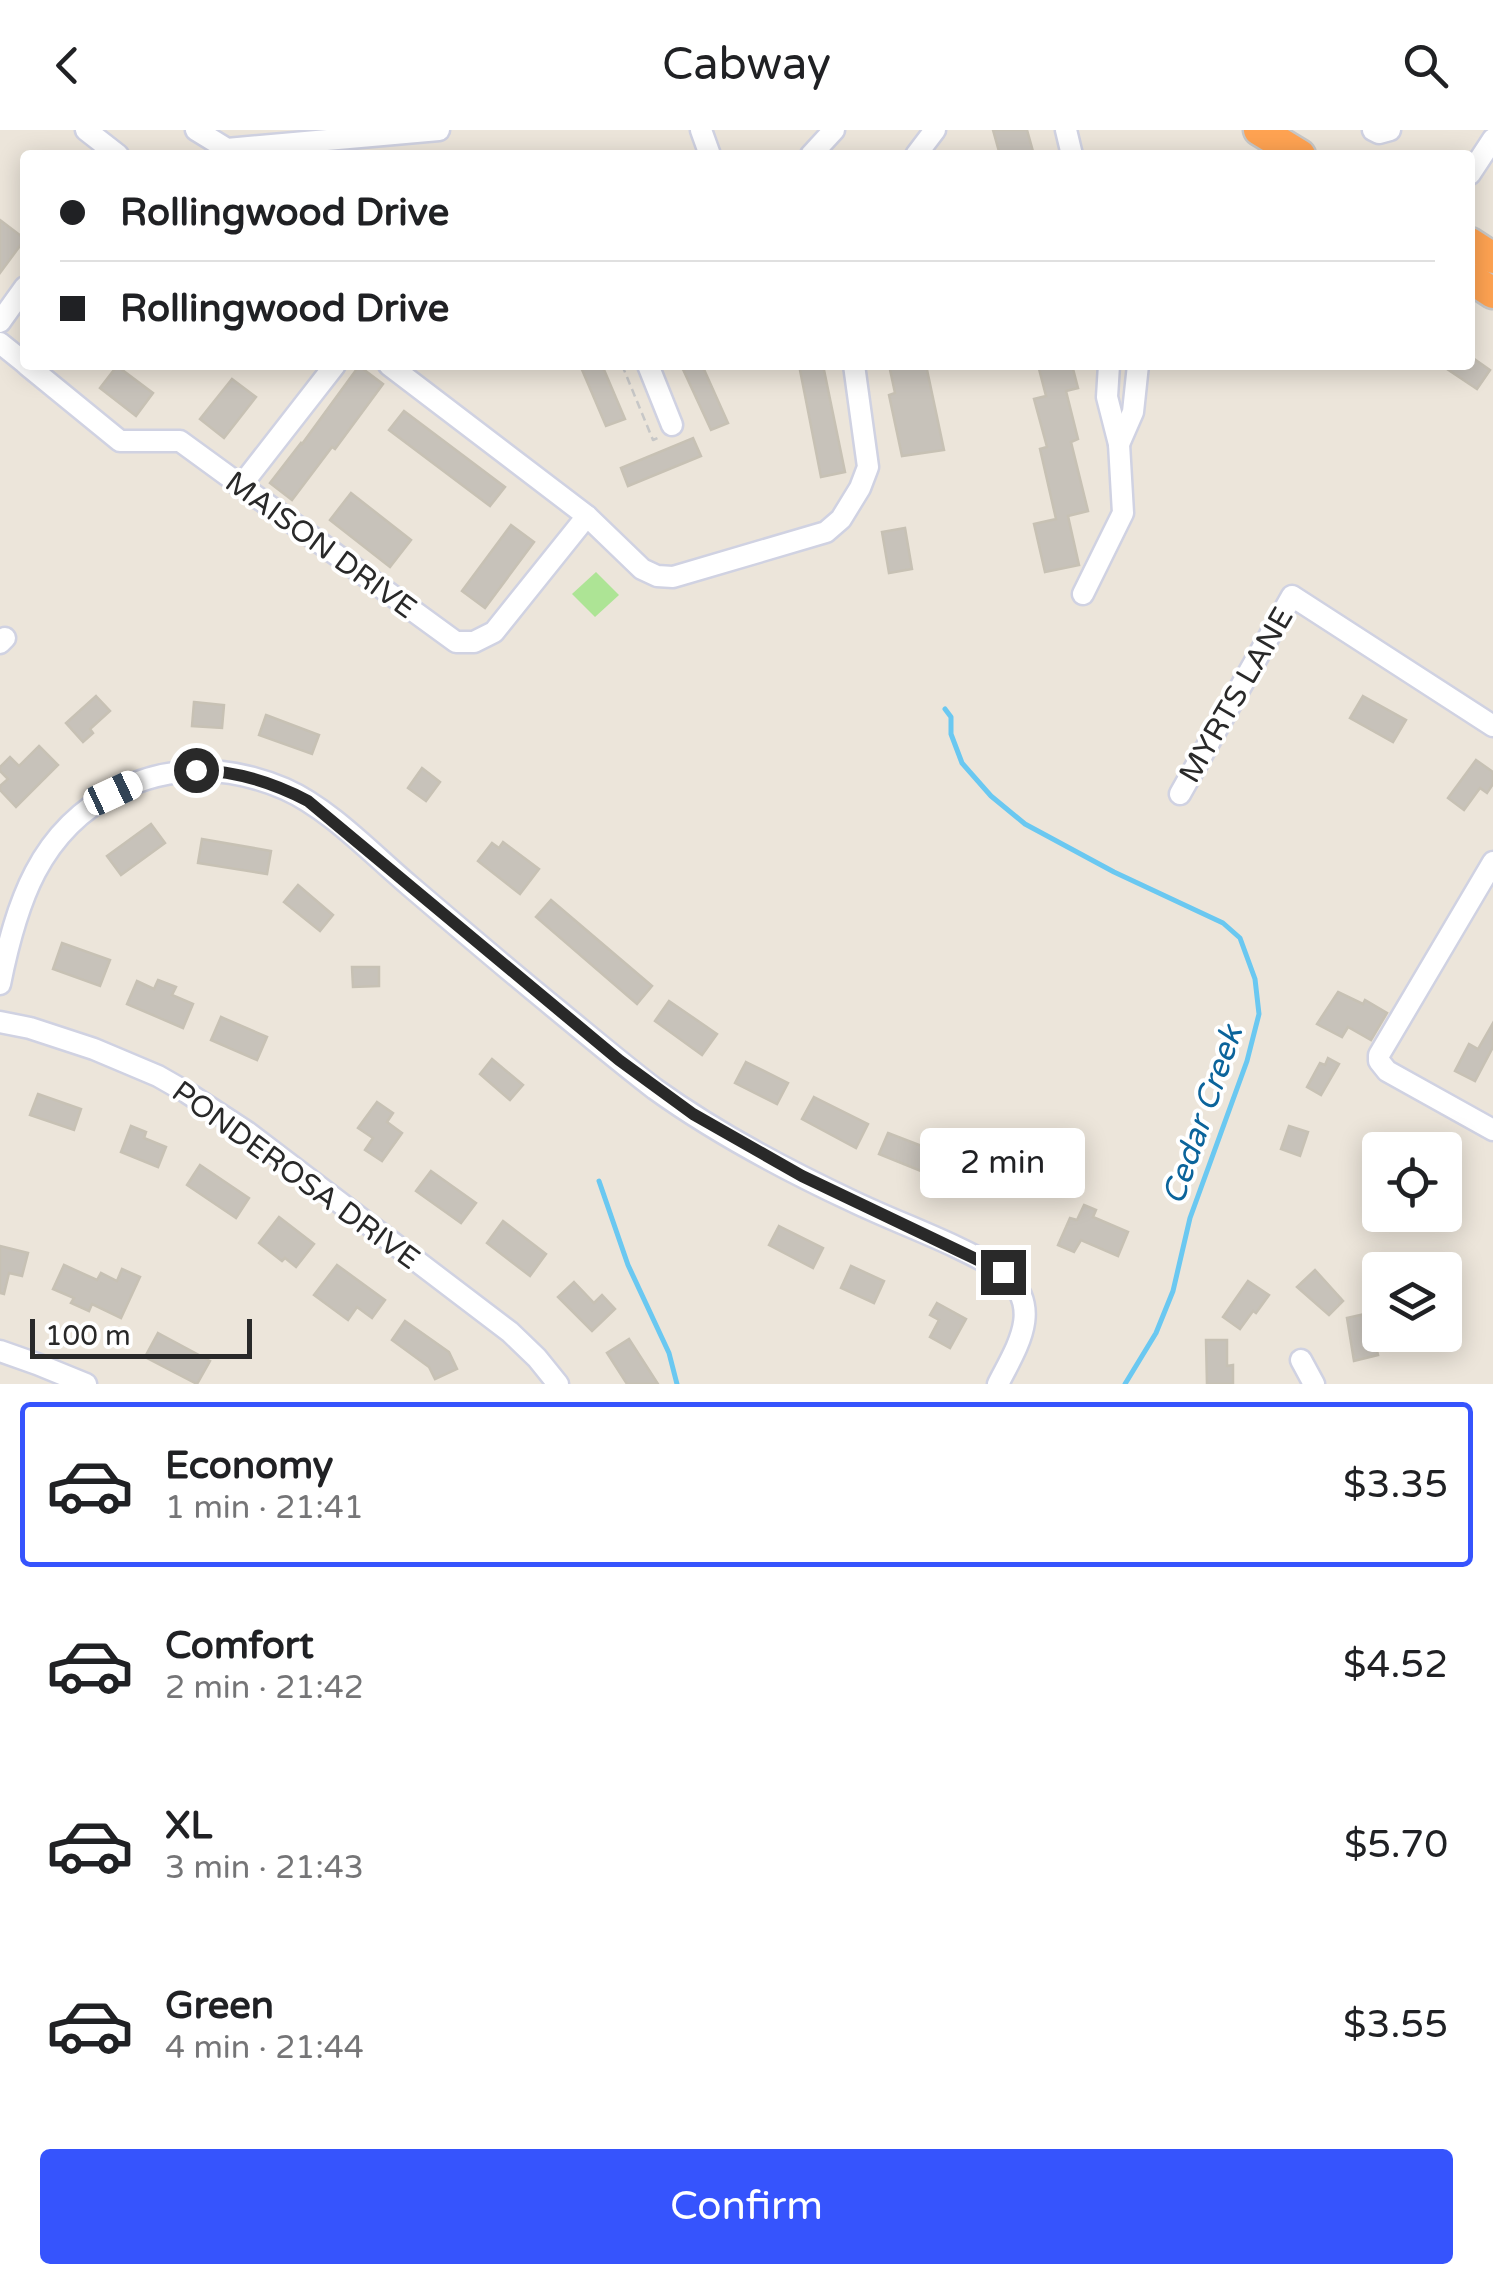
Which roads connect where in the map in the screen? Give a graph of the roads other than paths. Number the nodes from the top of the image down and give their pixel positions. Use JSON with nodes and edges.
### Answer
{"nodes":[{"id":1,"x":86,"y":130,"type":"edge"},
{"id":2,"x":196,"y":130,"type":"edge"},
{"id":3,"x":439,"y":130,"type":"edge"},
{"id":4,"x":834,"y":130,"type":"edge"},
{"id":5,"x":935,"y":130,"type":"edge"},
{"id":6,"x":1259,"y":130,"type":"edge"},
{"id":7,"x":1373,"y":130,"type":"edge"},
{"id":8,"x":1390,"y":130,"type":"edge"},
{"id":9,"x":1493,"y":139,"type":"edge"},
{"id":10,"x":1299,"y":145,"type":"edge"},
{"id":11,"x":112,"y":150,"type":"edge"},
{"id":12,"x":816,"y":150,"type":"edge"},
{"id":13,"x":920,"y":150,"type":"edge"},
{"id":14,"x":1475,"y":166,"type":"edge"},
{"id":15,"x":1477,"y":256,"type":"edge"},
{"id":16,"x":1493,"y":293,"type":"edge"},
{"id":17,"x":20,"y":294,"type":"edge"},
{"id":18,"x":0,"y":322,"type":"edge"},
{"id":19,"x":0,"y":343,"type":"edge"},
{"id":20,"x":20,"y":359,"type":"edge"},
{"id":21,"x":33,"y":370,"type":"edge"},
{"id":22,"x":331,"y":370,"type":"edge"},
{"id":23,"x":395,"y":370,"type":"edge"},
{"id":24,"x":650,"y":370,"type":"edge"},
{"id":25,"x":855,"y":370,"type":"edge"},
{"id":26,"x":1109,"y":370,"type":"edge"},
{"id":27,"x":1137,"y":370,"type":"edge"},
{"id":28,"x":672,"y":425,"type":"dead end"},
{"id":29,"x":1119,"y":444,"type":"junction"},
{"id":30,"x":240,"y":486,"type":"junction"},
{"id":31,"x":587,"y":516,"type":"junction"},
{"id":32,"x":1083,"y":594,"type":"dead end"},
{"id":33,"x":1493,"y":726,"type":"edge"},
{"id":34,"x":1180,"y":794,"type":"dead end"},
{"id":35,"x":1493,"y":862,"type":"edge"},
{"id":36,"x":0,"y":984,"type":"edge"},
{"id":37,"x":0,"y":1022,"type":"edge"},
{"id":38,"x":1493,"y":1130,"type":"edge"},
{"id":39,"x":0,"y":1351,"type":"edge"},
{"id":40,"x":1301,"y":1360,"type":"dead end"},
{"id":41,"x":86,"y":1384,"type":"edge"},
{"id":42,"x":558,"y":1384,"type":"edge"},
{"id":43,"x":998,"y":1384,"type":"edge"},
{"id":44,"x":1314,"y":1384,"type":"edge"}],
"edges":[{"from":1,"to":11,"type":"street"},
{"from":2,"to":3,"type":"street"},
{"from":4,"to":12,"type":"street"},
{"from":5,"to":13,"type":"street"},
{"from":6,"to":10,"type":"highway"},
{"from":7,"to":8,"type":"street"},
{"from":9,"to":14,"type":"street"},
{"from":15,"to":16,"type":"highway"},
{"from":17,"to":18,"type":"street"},
{"from":19,"to":20,"type":"street","name":"MAISON DRIVE"},
{"from":21,"to":30,"type":"street","name":"MAISON DRIVE"},
{"from":22,"to":30,"type":"street"},
{"from":23,"to":31,"type":"street"},
{"from":24,"to":28,"type":"street"},
{"from":25,"to":31,"type":"street"},
{"from":26,"to":29,"type":"street"},
{"from":27,"to":29,"type":"street"},
{"from":29,"to":32,"type":"street"},
{"from":30,"to":31,"type":"street","name":"MAISON DRIVE"},
{"from":33,"to":34,"type":"street","name":"MYRTS LANE"},
{"from":35,"to":38,"type":"street"},
{"from":36,"to":43,"type":"street"},
{"from":37,"to":42,"type":"street","name":"PONDEROSA DRIVE"},
{"from":39,"to":41,"type":"street"},
{"from":40,"to":44,"type":"street"}]}
